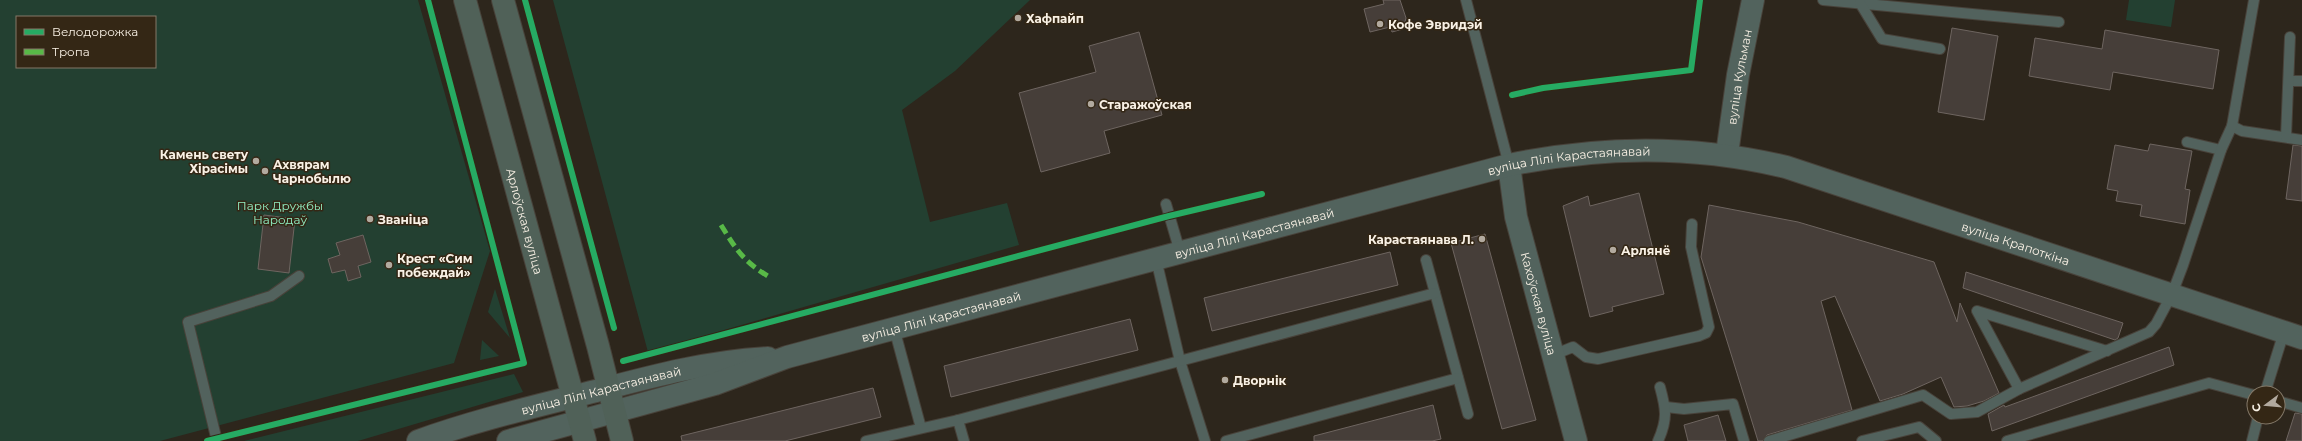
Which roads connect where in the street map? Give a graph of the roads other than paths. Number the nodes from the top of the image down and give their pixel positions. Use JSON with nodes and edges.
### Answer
{"nodes":[{"id":1,"x":465,"y":0,"type":"edge"},
{"id":2,"x":503,"y":0,"type":"edge"},
{"id":3,"x":1466,"y":0,"type":"edge"},
{"id":4,"x":1753,"y":0,"type":"edge"},
{"id":5,"x":1823,"y":0,"type":"edge"},
{"id":6,"x":2254,"y":0,"type":"edge"},
{"id":7,"x":1860,"y":3,"type":"junction"},
{"id":8,"x":2059,"y":22,"type":"dead end"},
{"id":9,"x":2290,"y":38,"type":"dead end"},
{"id":10,"x":1940,"y":49,"type":"dead end"},
{"id":11,"x":2289,"y":81,"type":"junction"},
{"id":12,"x":2302,"y":81,"type":"edge"},
{"id":13,"x":2232,"y":126,"type":"junction"},
{"id":14,"x":2286,"y":137,"type":"junction"},
{"id":15,"x":2302,"y":140,"type":"edge"},
{"id":16,"x":2188,"y":142,"type":"dead end"},
{"id":17,"x":2221,"y":150,"type":"junction"},
{"id":18,"x":1727,"y":154,"type":"junction"},
{"id":19,"x":1509,"y":165,"type":"junction"},
{"id":20,"x":1166,"y":204,"type":"dead end"},
{"id":21,"x":1692,"y":224,"type":"dead end"},
{"id":22,"x":1180,"y":252,"type":"junction"},
{"id":23,"x":1156,"y":259,"type":"junction"},
{"id":24,"x":1426,"y":260,"type":"dead end"},
{"id":25,"x":299,"y":276,"type":"dead end"},
{"id":26,"x":1435,"y":293,"type":"junction"},
{"id":27,"x":2172,"y":294,"type":"junction"},
{"id":28,"x":894,"y":328,"type":"junction"},
{"id":29,"x":2293,"y":335,"type":"edge"},
{"id":30,"x":2107,"y":351,"type":"junction"},
{"id":31,"x":1553,"y":355,"type":"junction"},
{"id":32,"x":787,"y":356,"type":"junction"},
{"id":33,"x":1180,"y":361,"type":"junction"},
{"id":34,"x":1458,"y":378,"type":"junction"},
{"id":35,"x":2269,"y":385,"type":"edge"},
{"id":36,"x":1660,"y":386,"type":"dead end"},
{"id":37,"x":608,"y":388,"type":"junction"},
{"id":38,"x":2019,"y":389,"type":"junction"},
{"id":39,"x":2246,"y":393,"type":"edge"},
{"id":40,"x":574,"y":396,"type":"junction"},
{"id":41,"x":2286,"y":403,"type":"edge"},
{"id":42,"x":1666,"y":408,"type":"junction"},
{"id":43,"x":2302,"y":408,"type":"edge"},
{"id":44,"x":616,"y":413,"type":"junction"},
{"id":45,"x":1468,"y":414,"type":"dead end"},
{"id":46,"x":958,"y":420,"type":"junction"},
{"id":47,"x":2256,"y":425,"type":"edge"},
{"id":48,"x":921,"y":428,"type":"junction"},
{"id":49,"x":583,"y":432,"type":"edge"},
{"id":50,"x":217,"y":441,"type":"edge"},
{"id":51,"x":418,"y":441,"type":"edge"},
{"id":52,"x":508,"y":441,"type":"edge"},
{"id":53,"x":622,"y":441,"type":"edge"},
{"id":54,"x":866,"y":441,"type":"edge"},
{"id":55,"x":964,"y":441,"type":"edge"},
{"id":56,"x":1206,"y":441,"type":"edge"},
{"id":57,"x":1226,"y":441,"type":"edge"},
{"id":58,"x":1576,"y":441,"type":"edge"},
{"id":59,"x":1658,"y":441,"type":"edge"},
{"id":60,"x":1744,"y":441,"type":"edge"},
{"id":61,"x":1769,"y":441,"type":"edge"},
{"id":62,"x":1862,"y":441,"type":"edge"},
{"id":63,"x":1936,"y":441,"type":"edge"},
{"id":64,"x":2007,"y":441,"type":"edge"},
{"id":65,"x":2252,"y":441,"type":"edge"}],
"edges":[{"from":1,"to":40,"type":"main road","name":"Арлоўская вуліца"},
{"from":2,"to":37,"type":"main road"},
{"from":3,"to":19,"type":"lane"},
{"from":4,"to":18,"type":"main road","name":"вуліца Кульман"},
{"from":5,"to":7,"type":"lane"},
{"from":6,"to":13,"type":"lane"},
{"from":7,"to":8,"type":"lane"},
{"from":7,"to":10,"type":"lane"},
{"from":9,"to":11,"type":"lane"},
{"from":11,"to":12,"type":"lane"},
{"from":11,"to":14,"type":"lane"},
{"from":13,"to":14,"type":"lane"},
{"from":13,"to":17,"type":"lane"},
{"from":14,"to":15,"type":"lane"},
{"from":16,"to":17,"type":"lane"},
{"from":17,"to":27,"type":"lane"},
{"from":18,"to":19,"type":"main road","name":"вуліца Лілі Карастаянавай"},
{"from":18,"to":27,"type":"main road","name":"вуліца Крапоткіна"},
{"from":19,"to":22,"type":"main road","name":"вуліца Лілі Карастаянавай"},
{"from":19,"to":31,"type":"main road","name":"Кахоўская вуліца"},
{"from":20,"to":22,"type":"lane"},
{"from":21,"to":31,"type":"lane"},
{"from":22,"to":23,"type":"main road","name":"вуліца Лілі Карастаянавай"},
{"from":23,"to":28,"type":"main road","name":"вуліца Лілі Карастаянавай"},
{"from":23,"to":33,"type":"lane"},
{"from":24,"to":26,"type":"lane"},
{"from":25,"to":50,"type":"lane"},
{"from":26,"to":33,"type":"lane"},
{"from":26,"to":34,"type":"lane"},
{"from":27,"to":29,"type":"main road","name":"вуліца Крапоткіна"},
{"from":27,"to":30,"type":"lane"},
{"from":28,"to":32,"type":"main road","name":"вуліца Лілі Карастаянавай"},
{"from":28,"to":48,"type":"lane"},
{"from":29,"to":35,"type":"lane"},
{"from":30,"to":38,"type":"lane"},
{"from":30,"to":38,"type":"lane"},
{"from":31,"to":58,"type":"main road","name":"Кахоўская вуліца"},
{"from":32,"to":37,"type":"main road","name":"вуліца Лілі Карастаянавай"},
{"from":32,"to":44,"type":"main road","name":"вуліца Лілі Карастаянавай"},
{"from":33,"to":46,"type":"lane"},
{"from":33,"to":56,"type":"lane"},
{"from":34,"to":45,"type":"lane"},
{"from":34,"to":57,"type":"lane"},
{"from":36,"to":42,"type":"lane"},
{"from":37,"to":40,"type":"main road","name":"вуліца Лілі Карастаянавай"},
{"from":37,"to":44,"type":"main road"},
{"from":38,"to":61,"type":"lane"},
{"from":39,"to":64,"type":"lane"},
{"from":40,"to":49,"type":"main road","name":"Арлоўская вуліца"},
{"from":40,"to":51,"type":"main road","name":"вуліца Лілі Карастаянавай"},
{"from":41,"to":43,"type":"lane"},
{"from":42,"to":59,"type":"lane"},
{"from":42,"to":60,"type":"lane"},
{"from":44,"to":49,"type":"main road","name":"вуліца Лілі Карастаянавай"},
{"from":44,"to":53,"type":"main road"},
{"from":46,"to":48,"type":"lane"},
{"from":46,"to":55,"type":"lane"},
{"from":47,"to":65,"type":"lane"},
{"from":48,"to":54,"type":"lane"},
{"from":49,"to":52,"type":"main road","name":"вуліца Лілі Карастаянавай"},
{"from":62,"to":63,"type":"lane"}]}
